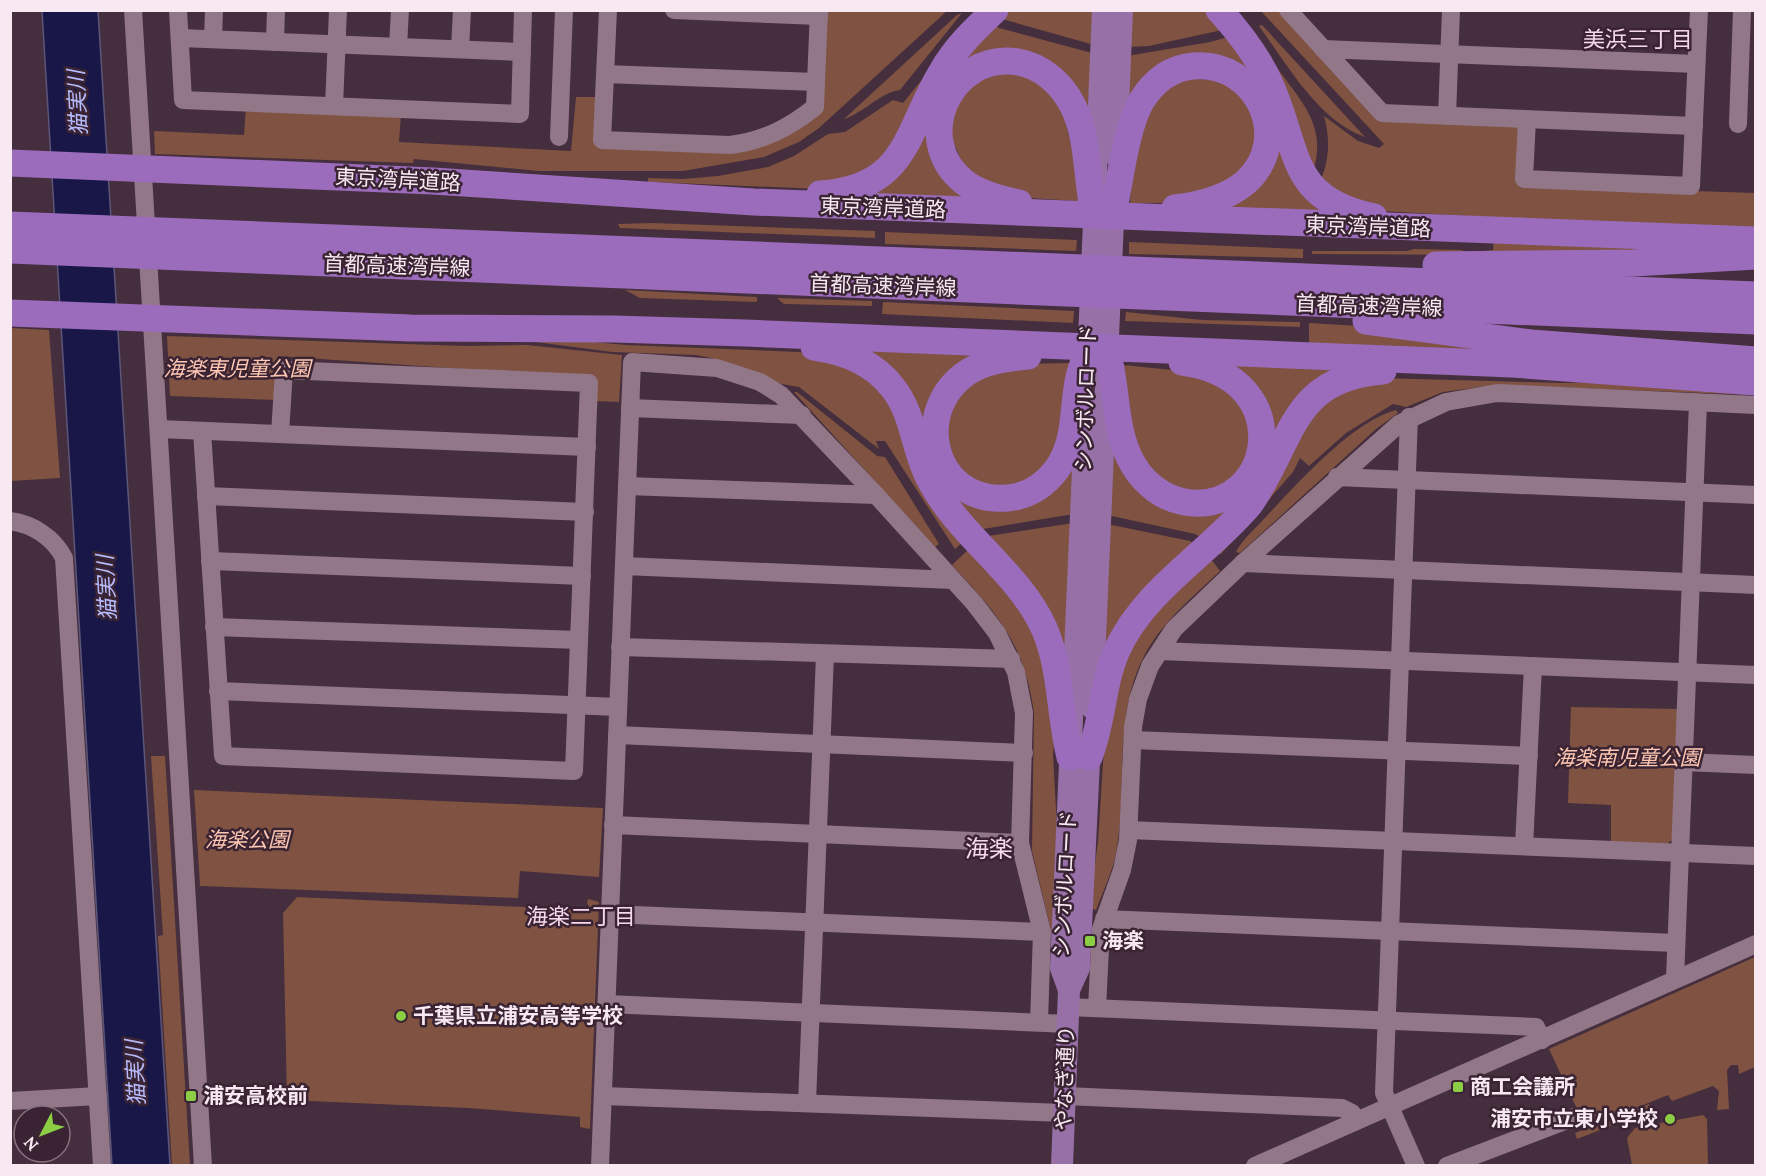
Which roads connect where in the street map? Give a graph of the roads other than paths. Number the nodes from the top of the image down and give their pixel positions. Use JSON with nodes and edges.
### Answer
{"nodes":[{"id":1,"x":133,"y":10,"type":"edge"},
{"id":2,"x":178,"y":10,"type":"edge"},
{"id":3,"x":214,"y":10,"type":"edge"},
{"id":4,"x":276,"y":10,"type":"edge"},
{"id":5,"x":338,"y":10,"type":"edge"},
{"id":6,"x":400,"y":10,"type":"edge"},
{"id":7,"x":462,"y":10,"type":"edge"},
{"id":8,"x":524,"y":10,"type":"edge"},
{"id":9,"x":564,"y":10,"type":"edge"},
{"id":10,"x":608,"y":10,"type":"edge"},
{"id":11,"x":674,"y":10,"type":"edge"},
{"id":12,"x":995,"y":10,"type":"edge"},
{"id":13,"x":1219,"y":10,"type":"edge"},
{"id":14,"x":1288,"y":10,"type":"edge"},
{"id":15,"x":1451,"y":10,"type":"edge"},
{"id":16,"x":1699,"y":10,"type":"edge"},
{"id":17,"x":1742,"y":10,"type":"edge"},
{"id":18,"x":819,"y":14,"type":"edge"},
{"id":19,"x":1112,"y":20,"type":"edge"},
{"id":20,"x":180,"y":38,"type":"junction"},
{"id":21,"x":213,"y":39,"type":"junction"},
{"id":22,"x":1748,"y":41,"type":"edge"},
{"id":23,"x":275,"y":42,"type":"junction"},
{"id":24,"x":337,"y":44,"type":"junction"},
{"id":25,"x":398,"y":46,"type":"junction"},
{"id":26,"x":460,"y":49,"type":"junction"},
{"id":27,"x":1323,"y":49,"type":"junction"},
{"id":28,"x":522,"y":52,"type":"junction"},
{"id":29,"x":1449,"y":54,"type":"junction"},
{"id":30,"x":1696,"y":64,"type":"junction"},
{"id":31,"x":605,"y":74,"type":"junction"},
{"id":32,"x":816,"y":82,"type":"junction"},
{"id":33,"x":334,"y":106,"type":"junction"},
{"id":34,"x":1447,"y":116,"type":"junction"},
{"id":35,"x":1527,"y":119,"type":"junction"},
{"id":36,"x":1738,"y":124,"type":"dead end"},
{"id":37,"x":1694,"y":126,"type":"junction"},
{"id":38,"x":559,"y":137,"type":"dead end"},
{"id":39,"x":10,"y":163,"type":"edge"},
{"id":40,"x":754,"y":202,"type":"junction"},
{"id":41,"x":1066,"y":215,"type":"junction"},
{"id":42,"x":1114,"y":215,"type":"junction"},
{"id":43,"x":10,"y":225,"type":"edge"},
{"id":44,"x":1428,"y":229,"type":"junction"},
{"id":45,"x":1755,"y":240,"type":"edge"},
{"id":46,"x":10,"y":250,"type":"edge"},
{"id":47,"x":1755,"y":256,"type":"edge"},
{"id":48,"x":628,"y":262,"type":"junction"},
{"id":49,"x":1226,"y":274,"type":"junction"},
{"id":50,"x":1755,"y":295,"type":"edge"},
{"id":51,"x":1206,"y":300,"type":"junction"},
{"id":52,"x":1595,"y":301,"type":"junction"},
{"id":53,"x":10,"y":313,"type":"edge"},
{"id":54,"x":1755,"y":321,"type":"edge"},
{"id":55,"x":746,"y":333,"type":"junction"},
{"id":56,"x":1097,"y":349,"type":"junction"},
{"id":57,"x":1755,"y":360,"type":"edge"},
{"id":58,"x":1419,"y":361,"type":"junction"},
{"id":59,"x":1755,"y":382,"type":"edge"},
{"id":60,"x":1698,"y":403,"type":"junction"},
{"id":61,"x":1755,"y":405,"type":"edge"},
{"id":62,"x":630,"y":408,"type":"junction"},
{"id":63,"x":802,"y":415,"type":"junction"},
{"id":64,"x":1409,"y":417,"type":"junction"},
{"id":65,"x":159,"y":429,"type":"junction"},
{"id":66,"x":202,"y":431,"type":"junction"},
{"id":67,"x":280,"y":434,"type":"junction"},
{"id":68,"x":587,"y":447,"type":"junction"},
{"id":69,"x":1337,"y":477,"type":"junction"},
{"id":70,"x":1407,"y":480,"type":"junction"},
{"id":71,"x":627,"y":486,"type":"junction"},
{"id":72,"x":1694,"y":492,"type":"junction"},
{"id":73,"x":876,"y":495,"type":"junction"},
{"id":74,"x":1755,"y":495,"type":"edge"},
{"id":75,"x":206,"y":496,"type":"junction"},
{"id":76,"x":585,"y":512,"type":"junction"},
{"id":77,"x":10,"y":521,"type":"edge"},
{"id":78,"x":210,"y":561,"type":"junction"},
{"id":79,"x":1243,"y":563,"type":"junction"},
{"id":80,"x":624,"y":566,"type":"junction"},
{"id":81,"x":1403,"y":570,"type":"junction"},
{"id":82,"x":582,"y":576,"type":"junction"},
{"id":83,"x":952,"y":580,"type":"junction"},
{"id":84,"x":1691,"y":582,"type":"junction"},
{"id":85,"x":1755,"y":585,"type":"edge"},
{"id":86,"x":214,"y":627,"type":"junction"},
{"id":87,"x":579,"y":640,"type":"junction"},
{"id":88,"x":621,"y":647,"type":"junction"},
{"id":89,"x":1160,"y":651,"type":"junction"},
{"id":90,"x":825,"y":655,"type":"junction"},
{"id":91,"x":1011,"y":659,"type":"junction"},
{"id":92,"x":1400,"y":660,"type":"junction"},
{"id":93,"x":1533,"y":666,"type":"junction"},
{"id":94,"x":1687,"y":672,"type":"junction"},
{"id":95,"x":1755,"y":675,"type":"edge"},
{"id":96,"x":218,"y":691,"type":"junction"},
{"id":97,"x":577,"y":706,"type":"junction"},
{"id":98,"x":618,"y":707,"type":"junction"},
{"id":99,"x":617,"y":735,"type":"junction"},
{"id":100,"x":1133,"y":740,"type":"junction"},
{"id":101,"x":821,"y":744,"type":"junction"},
{"id":102,"x":1396,"y":751,"type":"junction"},
{"id":103,"x":1024,"y":753,"type":"junction"},
{"id":104,"x":1529,"y":756,"type":"junction"},
{"id":105,"x":1080,"y":757,"type":"junction"},
{"id":106,"x":1683,"y":762,"type":"junction"},
{"id":107,"x":1755,"y":765,"type":"edge"},
{"id":108,"x":614,"y":825,"type":"junction"},
{"id":109,"x":1129,"y":830,"type":"junction"},
{"id":110,"x":818,"y":833,"type":"junction"},
{"id":111,"x":1392,"y":841,"type":"junction"},
{"id":112,"x":1020,"y":843,"type":"junction"},
{"id":113,"x":1524,"y":846,"type":"junction"},
{"id":114,"x":1680,"y":852,"type":"junction"},
{"id":115,"x":1755,"y":856,"type":"edge"},
{"id":116,"x":610,"y":914,"type":"junction"},
{"id":117,"x":1104,"y":919,"type":"junction"},
{"id":118,"x":814,"y":923,"type":"junction"},
{"id":119,"x":1389,"y":931,"type":"junction"},
{"id":120,"x":1042,"y":932,"type":"junction"},
{"id":121,"x":1676,"y":943,"type":"junction"},
{"id":122,"x":1755,"y":944,"type":"edge"},
{"id":123,"x":1675,"y":979,"type":"junction"},
{"id":124,"x":607,"y":1004,"type":"junction"},
{"id":125,"x":1068,"y":1007,"type":"junction"},
{"id":126,"x":1097,"y":1008,"type":"junction"},
{"id":127,"x":811,"y":1013,"type":"junction"},
{"id":128,"x":1385,"y":1021,"type":"junction"},
{"id":129,"x":1039,"y":1022,"type":"junction"},
{"id":130,"x":1542,"y":1040,"type":"junction"},
{"id":131,"x":98,"y":1096,"type":"junction"},
{"id":132,"x":603,"y":1096,"type":"junction"},
{"id":133,"x":10,"y":1101,"type":"edge"},
{"id":134,"x":807,"y":1103,"type":"junction"},
{"id":135,"x":1064,"y":1105,"type":"junction"},
{"id":136,"x":1389,"y":1107,"type":"junction"},
{"id":137,"x":1575,"y":1117,"type":"dead end"},
{"id":138,"x":1356,"y":1121,"type":"junction"},
{"id":139,"x":102,"y":1166,"type":"edge"},
{"id":140,"x":203,"y":1166,"type":"edge"},
{"id":141,"x":600,"y":1166,"type":"edge"},
{"id":142,"x":1062,"y":1166,"type":"edge"},
{"id":143,"x":1255,"y":1166,"type":"edge"},
{"id":144,"x":1416,"y":1166,"type":"edge"},
{"id":145,"x":1447,"y":1166,"type":"edge"}],
"edges":[{"from":1,"to":65,"type":"street"},
{"from":2,"to":20,"type":"street"},
{"from":3,"to":21,"type":"street"},
{"from":4,"to":23,"type":"street"},
{"from":5,"to":24,"type":"street"},
{"from":6,"to":25,"type":"street"},
{"from":7,"to":26,"type":"street"},
{"from":8,"to":28,"type":"street"},
{"from":9,"to":38,"type":"street"},
{"from":10,"to":31,"type":"street"},
{"from":11,"to":18,"type":"street"},
{"from":12,"to":40,"type":"highway"},
{"from":13,"to":44,"type":"highway"},
{"from":14,"to":27,"type":"street"},
{"from":15,"to":29,"type":"street"},
{"from":16,"to":30,"type":"street"},
{"from":17,"to":22,"type":"street"},
{"from":18,"to":32,"type":"street"},
{"from":19,"to":42,"type":"main road","name":"シンボルロード"},
{"from":20,"to":21,"type":"street"},
{"from":20,"to":33,"type":"street"},
{"from":21,"to":23,"type":"street"},
{"from":22,"to":36,"type":"street"},
{"from":23,"to":24,"type":"street"},
{"from":24,"to":25,"type":"street"},
{"from":24,"to":33,"type":"street"},
{"from":25,"to":26,"type":"street"},
{"from":26,"to":28,"type":"street"},
{"from":27,"to":29,"type":"street"},
{"from":27,"to":34,"type":"street"},
{"from":28,"to":33,"type":"street"},
{"from":29,"to":30,"type":"street"},
{"from":29,"to":34,"type":"street"},
{"from":30,"to":37,"type":"street"},
{"from":31,"to":32,"type":"street"},
{"from":31,"to":32,"type":"street"},
{"from":34,"to":35,"type":"street"},
{"from":35,"to":37,"type":"street"},
{"from":35,"to":37,"type":"street"},
{"from":39,"to":40,"type":"highway","name":"東京湾岸道路"},
{"from":40,"to":41,"type":"highway","name":"東京湾岸道路"},
{"from":41,"to":42,"type":"highway","name":"東京湾岸道路"},
{"from":41,"to":42,"type":"highway"},
{"from":42,"to":42,"type":"highway"},
{"from":42,"to":44,"type":"highway","name":"東京湾岸道路"},
{"from":42,"to":56,"type":"main road","name":"シンボルロード"},
{"from":43,"to":48,"type":"highway","name":"首都高速湾岸線"},
{"from":44,"to":45,"type":"highway","name":"東京湾岸道路"},
{"from":46,"to":48,"type":"highway","name":"首都高速湾岸線"},
{"from":47,"to":49,"type":"highway"},
{"from":48,"to":49,"type":"highway","name":"首都高速湾岸線"},
{"from":48,"to":51,"type":"highway","name":"首都高速湾岸線"},
{"from":49,"to":52,"type":"highway","name":"首都高速湾岸線"},
{"from":50,"to":52,"type":"highway","name":"首都高速湾岸線"},
{"from":51,"to":52,"type":"highway","name":"首都高速湾岸線"},
{"from":51,"to":57,"type":"highway"},
{"from":52,"to":54,"type":"highway","name":"首都高速湾岸線"},
{"from":53,"to":55,"type":"highway"},
{"from":55,"to":56,"type":"highway"},
{"from":55,"to":105,"type":"highway"},
{"from":56,"to":56,"type":"highway"},
{"from":56,"to":56,"type":"highway"},
{"from":56,"to":58,"type":"highway"},
{"from":56,"to":105,"type":"main road","name":"シンボルロード"},
{"from":58,"to":59,"type":"highway"},
{"from":58,"to":105,"type":"highway"},
{"from":60,"to":61,"type":"street"},
{"from":60,"to":64,"type":"street"},
{"from":60,"to":72,"type":"street"},
{"from":62,"to":63,"type":"street"},
{"from":62,"to":63,"type":"street"},
{"from":62,"to":71,"type":"street"},
{"from":63,"to":73,"type":"street"},
{"from":64,"to":69,"type":"street"},
{"from":64,"to":70,"type":"street"},
{"from":65,"to":66,"type":"street"},
{"from":65,"to":140,"type":"street"},
{"from":66,"to":67,"type":"street"},
{"from":66,"to":75,"type":"street"},
{"from":67,"to":68,"type":"street"},
{"from":67,"to":68,"type":"street"},
{"from":68,"to":76,"type":"street"},
{"from":69,"to":70,"type":"street"},
{"from":69,"to":79,"type":"street"},
{"from":70,"to":72,"type":"street"},
{"from":70,"to":81,"type":"street"},
{"from":71,"to":73,"type":"street"},
{"from":71,"to":80,"type":"street"},
{"from":72,"to":74,"type":"street"},
{"from":72,"to":84,"type":"street"},
{"from":73,"to":83,"type":"street"},
{"from":75,"to":76,"type":"street"},
{"from":75,"to":78,"type":"street"},
{"from":76,"to":82,"type":"street"},
{"from":77,"to":131,"type":"street"},
{"from":78,"to":82,"type":"street"},
{"from":78,"to":86,"type":"street"},
{"from":79,"to":81,"type":"street"},
{"from":79,"to":89,"type":"street"},
{"from":80,"to":83,"type":"street"},
{"from":80,"to":88,"type":"street"},
{"from":81,"to":84,"type":"street"},
{"from":81,"to":92,"type":"street"},
{"from":82,"to":87,"type":"street"},
{"from":83,"to":91,"type":"street"},
{"from":84,"to":85,"type":"street"},
{"from":84,"to":94,"type":"street"},
{"from":86,"to":87,"type":"street"},
{"from":86,"to":96,"type":"street"},
{"from":87,"to":97,"type":"street"},
{"from":88,"to":90,"type":"street"},
{"from":88,"to":98,"type":"street"},
{"from":89,"to":92,"type":"street"},
{"from":89,"to":100,"type":"street"},
{"from":90,"to":91,"type":"street"},
{"from":90,"to":101,"type":"street"},
{"from":91,"to":103,"type":"street"},
{"from":92,"to":93,"type":"street"},
{"from":92,"to":102,"type":"street"},
{"from":93,"to":94,"type":"street"},
{"from":93,"to":104,"type":"street"},
{"from":94,"to":95,"type":"street"},
{"from":94,"to":106,"type":"street"},
{"from":96,"to":97,"type":"street"},
{"from":96,"to":97,"type":"street"},
{"from":97,"to":98,"type":"street"},
{"from":98,"to":99,"type":"street"},
{"from":99,"to":101,"type":"street"},
{"from":99,"to":108,"type":"street"},
{"from":100,"to":102,"type":"street"},
{"from":100,"to":109,"type":"street"},
{"from":101,"to":103,"type":"street"},
{"from":101,"to":110,"type":"street"},
{"from":102,"to":104,"type":"street"},
{"from":102,"to":111,"type":"street"},
{"from":103,"to":112,"type":"street"},
{"from":104,"to":113,"type":"street"},
{"from":105,"to":125,"type":"main road","name":"シンボルロード"},
{"from":106,"to":107,"type":"street"},
{"from":106,"to":114,"type":"street"},
{"from":108,"to":110,"type":"street"},
{"from":108,"to":116,"type":"street"},
{"from":109,"to":111,"type":"street"},
{"from":109,"to":117,"type":"street"},
{"from":110,"to":112,"type":"street"},
{"from":110,"to":118,"type":"street"},
{"from":111,"to":113,"type":"street"},
{"from":111,"to":119,"type":"street"},
{"from":112,"to":120,"type":"street"},
{"from":113,"to":114,"type":"street"},
{"from":114,"to":115,"type":"street"},
{"from":114,"to":121,"type":"street"},
{"from":116,"to":118,"type":"street"},
{"from":116,"to":124,"type":"street"},
{"from":117,"to":119,"type":"street"},
{"from":117,"to":126,"type":"street"},
{"from":118,"to":120,"type":"street"},
{"from":118,"to":127,"type":"street"},
{"from":119,"to":121,"type":"street"},
{"from":119,"to":128,"type":"street"},
{"from":120,"to":129,"type":"street"},
{"from":121,"to":123,"type":"street"},
{"from":122,"to":123,"type":"street"},
{"from":123,"to":130,"type":"street"},
{"from":124,"to":127,"type":"street"},
{"from":124,"to":132,"type":"street"},
{"from":125,"to":126,"type":"street"},
{"from":125,"to":129,"type":"street"},
{"from":125,"to":135,"type":"main road","name":"やなぎ通り"},
{"from":126,"to":128,"type":"street"},
{"from":127,"to":129,"type":"street"},
{"from":127,"to":134,"type":"street"},
{"from":128,"to":130,"type":"street"},
{"from":128,"to":136,"type":"street"},
{"from":130,"to":136,"type":"street"},
{"from":131,"to":133,"type":"street"},
{"from":131,"to":139,"type":"street"},
{"from":132,"to":134,"type":"street"},
{"from":132,"to":141,"type":"street"},
{"from":134,"to":135,"type":"street"},
{"from":135,"to":138,"type":"street"},
{"from":135,"to":142,"type":"main road","name":"やなぎ通り"},
{"from":136,"to":138,"type":"street"},
{"from":136,"to":144,"type":"street"},
{"from":137,"to":145,"type":"street"},
{"from":138,"to":143,"type":"street"}]}
